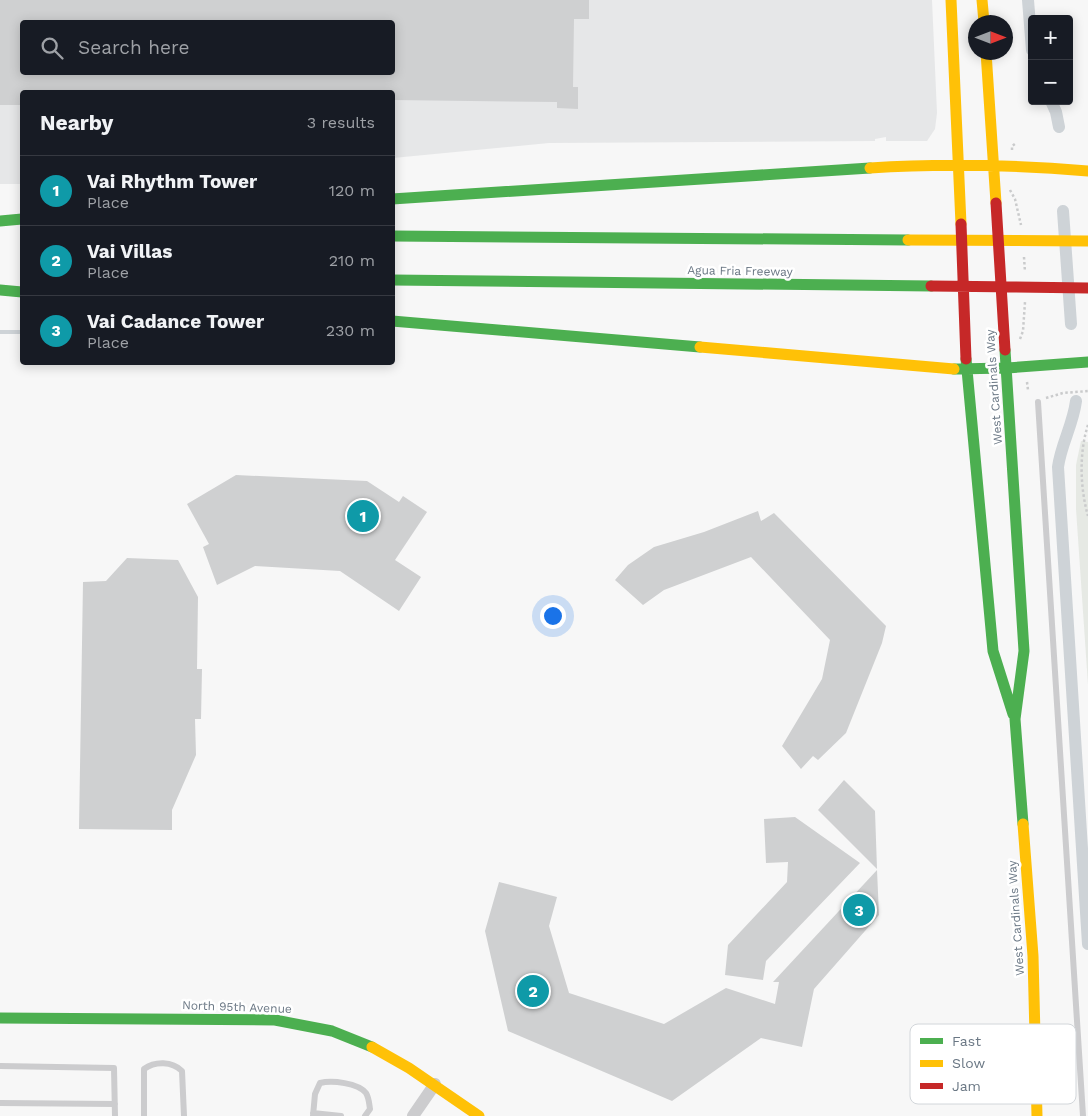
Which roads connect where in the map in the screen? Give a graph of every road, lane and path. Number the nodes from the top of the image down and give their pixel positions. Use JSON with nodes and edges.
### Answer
{"nodes":[{"id":1,"x":951,"y":0,"type":"edge"},
{"id":2,"x":982,"y":0,"type":"edge"},
{"id":3,"x":983,"y":15,"type":"edge"},
{"id":4,"x":987,"y":60,"type":"edge"},
{"id":5,"x":958,"y":164,"type":"junction"},
{"id":6,"x":995,"y":165,"type":"junction"},
{"id":7,"x":1088,"y":171,"type":"edge"},
{"id":8,"x":1010,"y":184,"type":"dead end"},
{"id":9,"x":395,"y":199,"type":"edge"},
{"id":10,"x":20,"y":219,"type":"edge"},
{"id":11,"x":0,"y":221,"type":"edge"},
{"id":12,"x":0,"y":232,"type":"edge"},
{"id":13,"x":15,"y":232,"type":"dead end"},
{"id":14,"x":1022,"y":234,"type":"dead end"},
{"id":15,"x":395,"y":236,"type":"edge"},
{"id":16,"x":1088,"y":241,"type":"edge"},
{"id":17,"x":1024,"y":250,"type":"dead end"},
{"id":18,"x":1025,"y":276,"type":"dead end"},
{"id":19,"x":395,"y":280,"type":"edge"},
{"id":20,"x":1088,"y":288,"type":"edge"},
{"id":21,"x":0,"y":290,"type":"edge"},
{"id":22,"x":20,"y":292,"type":"edge"},
{"id":23,"x":1026,"y":293,"type":"dead end"},
{"id":24,"x":395,"y":321,"type":"edge"},
{"id":25,"x":1020,"y":346,"type":"dead end"},
{"id":26,"x":1086,"y":362,"type":"edge"},
{"id":27,"x":968,"y":368,"type":"junction"},
{"id":28,"x":1007,"y":368,"type":"junction"},
{"id":29,"x":1087,"y":391,"type":"edge"},
{"id":30,"x":1063,"y":393,"type":"dead end"},
{"id":31,"x":1038,"y":402,"type":"dead end"},
{"id":32,"x":1088,"y":425,"type":"edge"},
{"id":33,"x":1088,"y":516,"type":"edge"},
{"id":34,"x":1015,"y":719,"type":"junction"},
{"id":35,"x":0,"y":1018,"type":"edge"},
{"id":36,"x":1035,"y":1024,"type":"edge"},
{"id":37,"x":0,"y":1066,"type":"edge"},
{"id":38,"x":435,"y":1084,"type":"junction"},
{"id":39,"x":0,"y":1103,"type":"edge"},
{"id":40,"x":115,"y":1104,"type":"junction"},
{"id":41,"x":313,"y":1115,"type":"edge"},
{"id":42,"x":115,"y":1116,"type":"edge"},
{"id":43,"x":144,"y":1116,"type":"edge"},
{"id":44,"x":184,"y":1116,"type":"edge"},
{"id":45,"x":341,"y":1116,"type":"edge"},
{"id":46,"x":365,"y":1116,"type":"edge"},
{"id":47,"x":413,"y":1116,"type":"edge"},
{"id":48,"x":479,"y":1116,"type":"edge"},
{"id":49,"x":1084,"y":1116,"type":"edge"}],
"edges":[{"from":1,"to":5,"type":"main road","name":"West Cardinals Way"},
{"from":2,"to":3,"type":"main road"},
{"from":4,"to":6,"type":"main road","name":"West Cardinals Way"},
{"from":5,"to":6,"type":"main road"},
{"from":5,"to":9,"type":"main road"},
{"from":5,"to":27,"type":"main road","name":"West Cardinals Way"},
{"from":6,"to":7,"type":"main road"},
{"from":6,"to":28,"type":"main road","name":"West Cardinals Way"},
{"from":8,"to":14,"type":"path"},
{"from":10,"to":11,"type":"main road"},
{"from":12,"to":13,"type":"main road"},
{"from":15,"to":16,"type":"main road"},
{"from":17,"to":18,"type":"path"},
{"from":19,"to":20,"type":"main road","name":"Agua Fria Freeway"},
{"from":21,"to":22,"type":"main road"},
{"from":23,"to":25,"type":"path"},
{"from":24,"to":27,"type":"main road"},
{"from":26,"to":28,"type":"main road"},
{"from":27,"to":28,"type":"main road"},
{"from":27,"to":34,"type":"main road","name":"West Cardinals Way"},
{"from":28,"to":34,"type":"main road","name":"West Cardinals Way"},
{"from":29,"to":30,"type":"path"},
{"from":31,"to":49,"type":"lane"},
{"from":32,"to":33,"type":"path"},
{"from":34,"to":36,"type":"main road","name":"West Cardinals Way"},
{"from":35,"to":38,"type":"main road","name":"North 95th Avenue"},
{"from":37,"to":40,"type":"lane"},
{"from":38,"to":47,"type":"street"},
{"from":38,"to":48,"type":"main road","name":"North 95th Avenue"},
{"from":39,"to":40,"type":"lane"},
{"from":40,"to":42,"type":"lane"},
{"from":41,"to":45,"type":"lane"},
{"from":41,"to":46,"type":"lane"},
{"from":43,"to":44,"type":"lane"}]}
